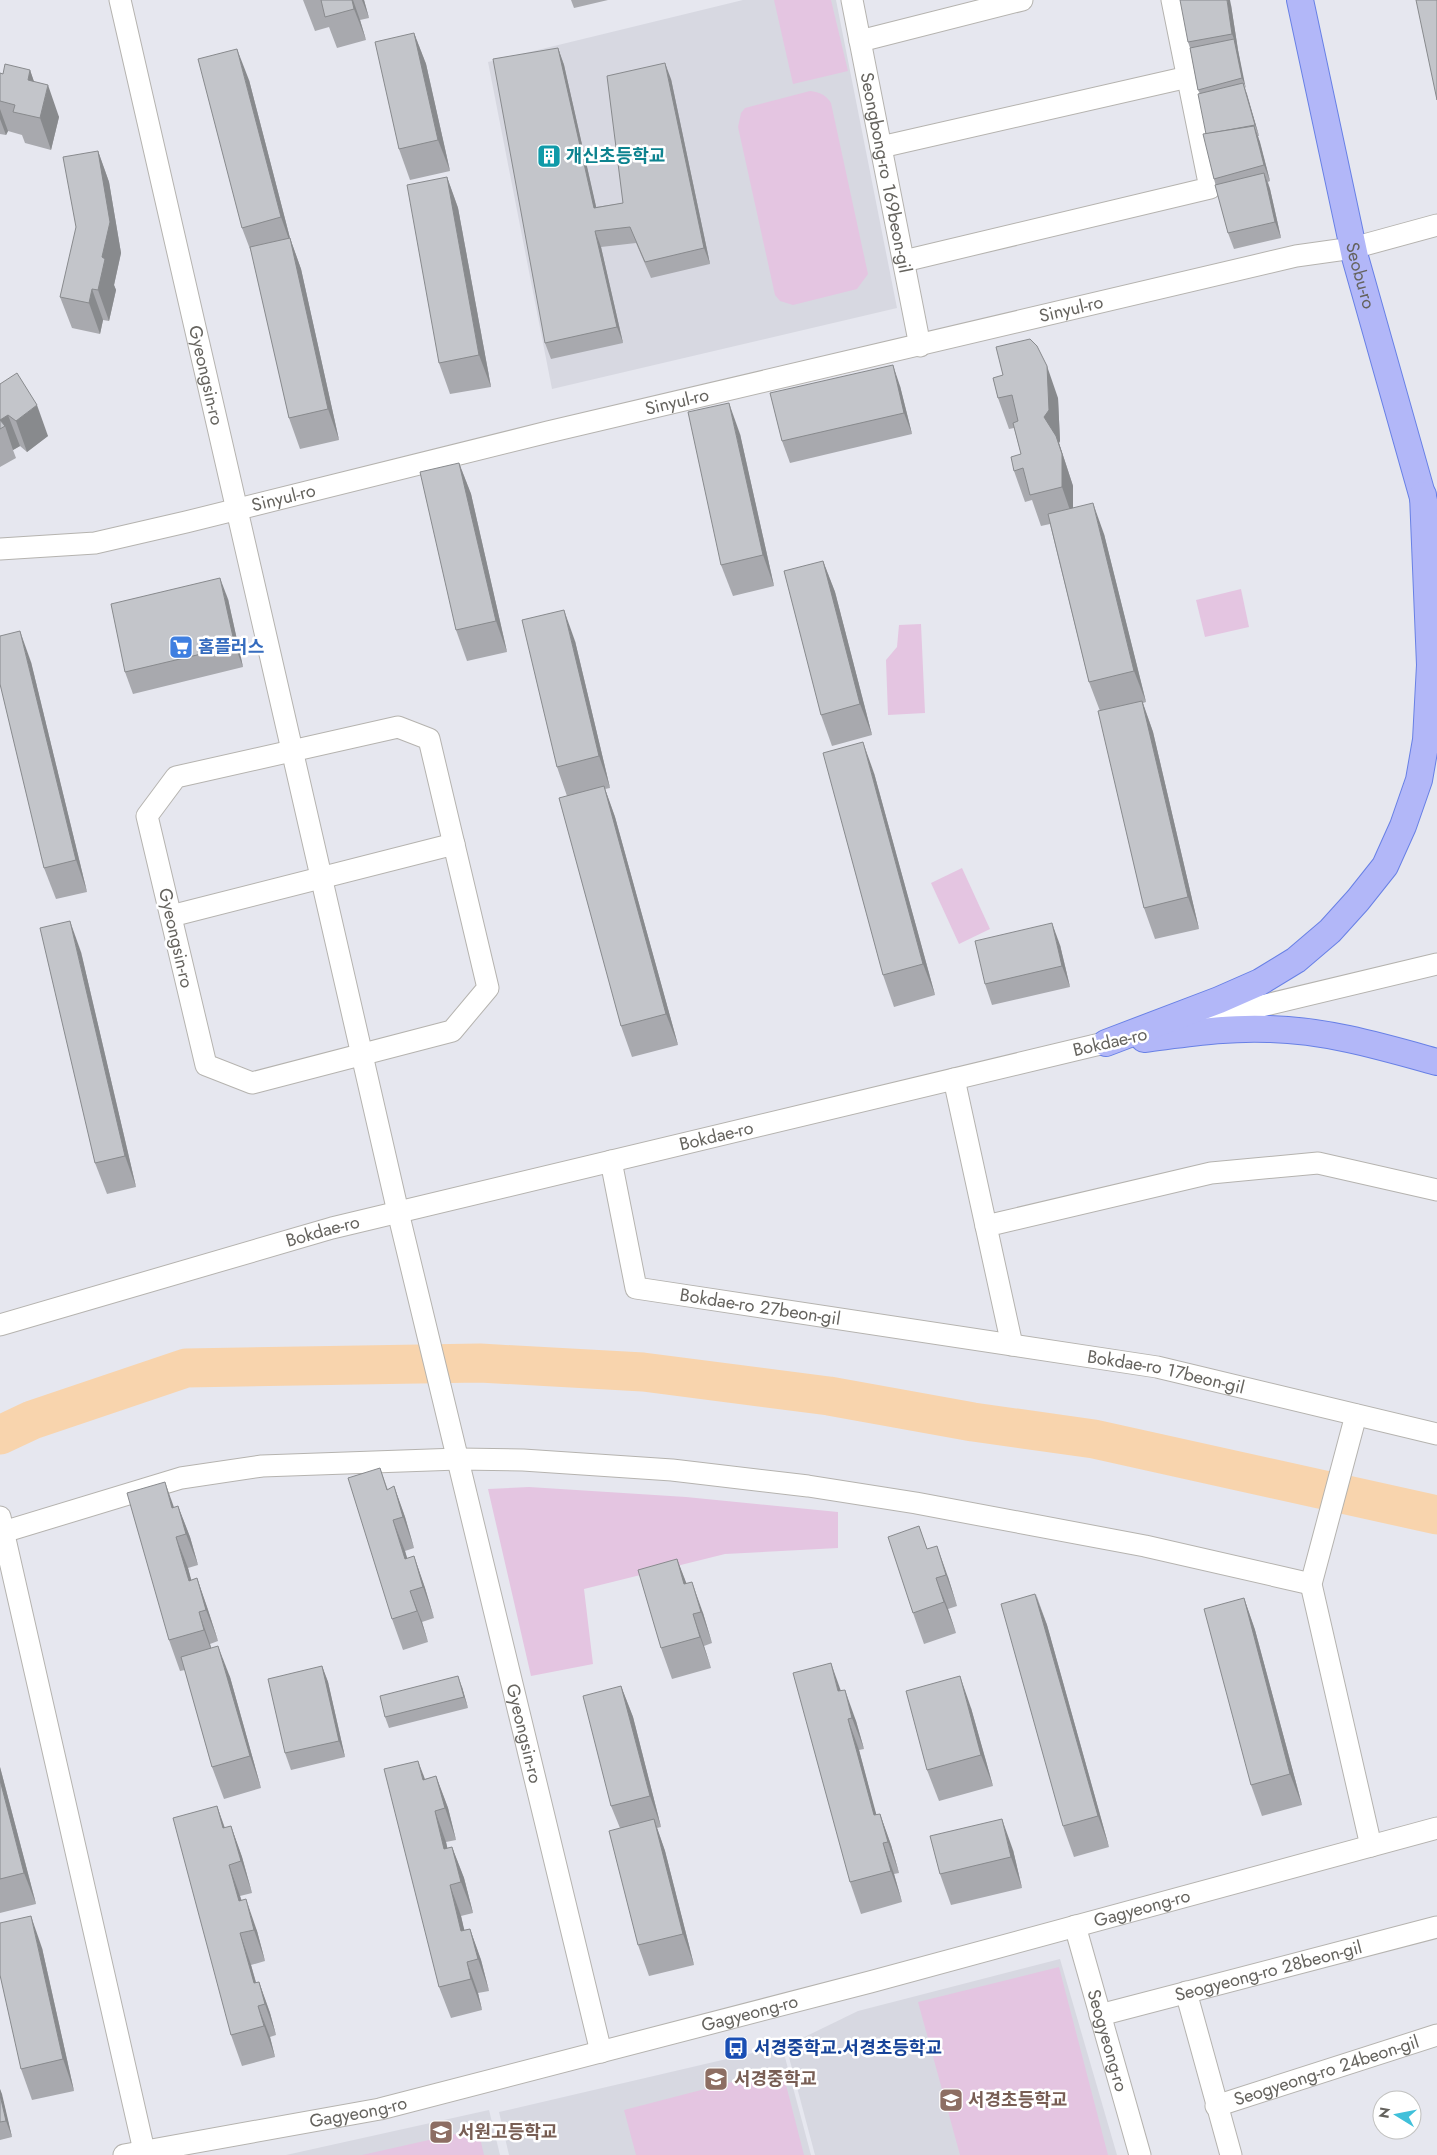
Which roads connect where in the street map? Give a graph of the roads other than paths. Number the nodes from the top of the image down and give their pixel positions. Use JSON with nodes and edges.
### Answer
{"nodes":[{"id":1,"x":120,"y":0,"type":"edge"},
{"id":2,"x":852,"y":0,"type":"edge"},
{"id":3,"x":1022,"y":0,"type":"edge"},
{"id":4,"x":1172,"y":0,"type":"edge"},
{"id":5,"x":1300,"y":0,"type":"edge"},
{"id":6,"x":860,"y":41,"type":"junction"},
{"id":7,"x":1188,"y":77,"type":"junction"},
{"id":8,"x":881,"y":147,"type":"junction"},
{"id":9,"x":1437,"y":225,"type":"edge"},
{"id":10,"x":1353,"y":248,"type":"junction"},
{"id":11,"x":904,"y":261,"type":"junction"},
{"id":12,"x":920,"y":346,"type":"junction"},
{"id":13,"x":1423,"y":495,"type":"junction"},
{"id":14,"x":237,"y":509,"type":"junction"},
{"id":15,"x":1437,"y":522,"type":"edge"},
{"id":16,"x":1437,"y":547,"type":"edge"},
{"id":17,"x":0,"y":549,"type":"edge"},
{"id":18,"x":292,"y":751,"type":"junction"},
{"id":19,"x":454,"y":844,"type":"junction"},
{"id":20,"x":322,"y":878,"type":"junction"},
{"id":21,"x":171,"y":916,"type":"junction"},
{"id":22,"x":1437,"y":964,"type":"edge"},
{"id":23,"x":1106,"y":1043,"type":"junction"},
{"id":24,"x":362,"y":1054,"type":"junction"},
{"id":25,"x":1437,"y":1062,"type":"edge"},
{"id":26,"x":954,"y":1079,"type":"junction"},
{"id":27,"x":611,"y":1161,"type":"junction"},
{"id":28,"x":1437,"y":1190,"type":"edge"},
{"id":29,"x":398,"y":1212,"type":"junction"},
{"id":30,"x":986,"y":1226,"type":"junction"},
{"id":31,"x":0,"y":1326,"type":"edge"},
{"id":32,"x":1012,"y":1345,"type":"junction"},
{"id":33,"x":1356,"y":1415,"type":"junction"},
{"id":34,"x":1437,"y":1434,"type":"edge"},
{"id":35,"x":458,"y":1459,"type":"junction"},
{"id":36,"x":1,"y":1527,"type":"edge"},
{"id":37,"x":1311,"y":1584,"type":"junction"},
{"id":38,"x":1437,"y":1828,"type":"edge"},
{"id":39,"x":1371,"y":1846,"type":"junction"},
{"id":40,"x":1075,"y":1926,"type":"junction"},
{"id":41,"x":1437,"y":1927,"type":"edge"},
{"id":42,"x":1186,"y":1992,"type":"junction"},
{"id":43,"x":1100,"y":2015,"type":"junction"},
{"id":44,"x":1437,"y":2035,"type":"edge"},
{"id":45,"x":601,"y":2052,"type":"junction"},
{"id":46,"x":1216,"y":2106,"type":"junction"},
{"id":47,"x":138,"y":2154,"type":"edge"},
{"id":48,"x":1140,"y":2155,"type":"edge"},
{"id":49,"x":1231,"y":2155,"type":"edge"}],
"edges":[{"from":1,"to":14,"type":"street","name":"Gyeongsin-ro"},
{"from":2,"to":6,"type":"street","name":"Seongbong-ro 169beon-gil"},
{"from":3,"to":6,"type":"street"},
{"from":4,"to":7,"type":"street"},
{"from":5,"to":10,"type":"main road","name":"Seobu-ro"},
{"from":6,"to":8,"type":"street","name":"Seongbong-ro 169beon-gil"},
{"from":7,"to":8,"type":"street"},
{"from":7,"to":11,"type":"street"},
{"from":8,"to":11,"type":"street","name":"Seongbong-ro 169beon-gil"},
{"from":9,"to":10,"type":"street","name":"Sinyul-ro"},
{"from":10,"to":12,"type":"street","name":"Sinyul-ro"},
{"from":10,"to":13,"type":"main road","name":"Seobu-ro"},
{"from":11,"to":12,"type":"street","name":"Seongbong-ro 169beon-gil"},
{"from":12,"to":14,"type":"street","name":"Sinyul-ro"},
{"from":13,"to":15,"type":"main road"},
{"from":13,"to":16,"type":"main road","name":"Seobu-ro"},
{"from":13,"to":23,"type":"main road"},
{"from":14,"to":17,"type":"street","name":"Sinyul-ro"},
{"from":14,"to":18,"type":"street","name":"Gyeongsin-ro"},
{"from":18,"to":19,"type":"street","name":"Gyeongsin-ro"},
{"from":18,"to":20,"type":"street","name":"Gyeongsin-ro"},
{"from":18,"to":21,"type":"street","name":"Gyeongsin-ro"},
{"from":19,"to":20,"type":"street"},
{"from":19,"to":24,"type":"street","name":"Gyeongsin-ro"},
{"from":20,"to":21,"type":"street"},
{"from":20,"to":24,"type":"street","name":"Gyeongsin-ro"},
{"from":21,"to":24,"type":"street","name":"Gyeongsin-ro"},
{"from":22,"to":23,"type":"street","name":"Bokdae-ro"},
{"from":23,"to":25,"type":"main road"},
{"from":23,"to":26,"type":"street","name":"Bokdae-ro"},
{"from":24,"to":29,"type":"street","name":"Gyeongsin-ro"},
{"from":26,"to":27,"type":"street","name":"Bokdae-ro"},
{"from":26,"to":30,"type":"street"},
{"from":27,"to":29,"type":"street","name":"Bokdae-ro"},
{"from":27,"to":32,"type":"street","name":"Bokdae-ro 27beon-gil"},
{"from":28,"to":30,"type":"street"},
{"from":29,"to":31,"type":"street","name":"Bokdae-ro"},
{"from":29,"to":35,"type":"street","name":"Gyeongsin-ro"},
{"from":30,"to":32,"type":"street"},
{"from":32,"to":33,"type":"street","name":"Bokdae-ro 17beon-gil"},
{"from":33,"to":34,"type":"street","name":"Bokdae-ro 17beon-gil"},
{"from":33,"to":37,"type":"street"},
{"from":35,"to":36,"type":"street"},
{"from":35,"to":37,"type":"street"},
{"from":35,"to":45,"type":"street","name":"Gyeongsin-ro"},
{"from":36,"to":47,"type":"street"},
{"from":37,"to":39,"type":"street"},
{"from":38,"to":39,"type":"street","name":"Gagyeong-ro"},
{"from":39,"to":40,"type":"street","name":"Gagyeong-ro"},
{"from":40,"to":43,"type":"street","name":"Seogyeong-ro"},
{"from":40,"to":45,"type":"street","name":"Gagyeong-ro"},
{"from":41,"to":42,"type":"street","name":"Seogyeong-ro 28beon-gil"},
{"from":42,"to":43,"type":"street","name":"Seogyeong-ro 28beon-gil"},
{"from":42,"to":46,"type":"street"},
{"from":43,"to":48,"type":"street","name":"Seogyeong-ro"},
{"from":44,"to":46,"type":"street","name":"Seogyeong-ro 24beon-gil"},
{"from":45,"to":47,"type":"street","name":"Gagyeong-ro"},
{"from":46,"to":49,"type":"street"}]}
